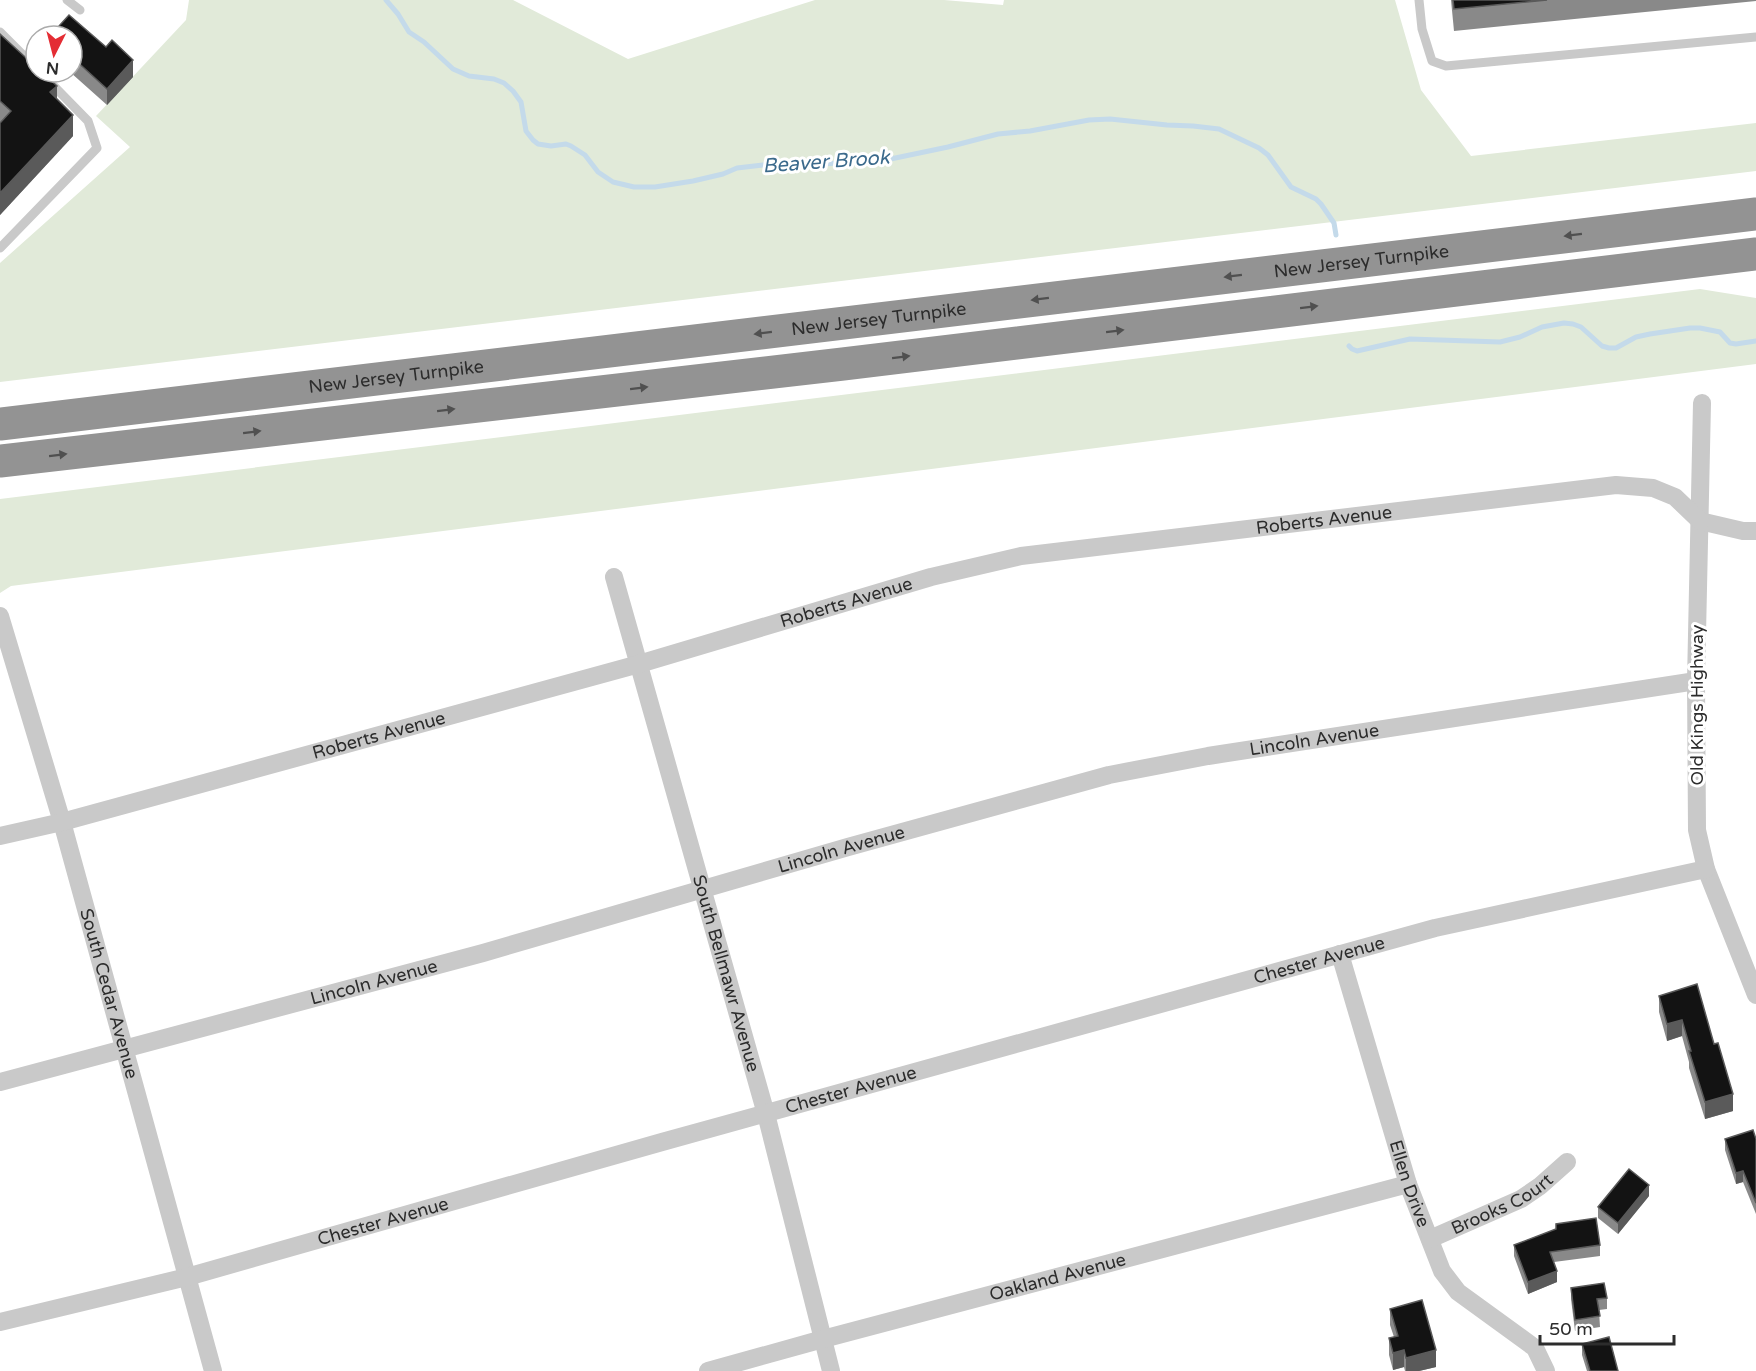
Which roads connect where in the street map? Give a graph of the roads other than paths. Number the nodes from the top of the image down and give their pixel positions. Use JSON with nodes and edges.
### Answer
{"nodes":[{"id":1,"x":67,"y":0,"type":"edge"},
{"id":2,"x":1419,"y":0,"type":"edge"},
{"id":3,"x":80,"y":10,"type":"dead end"},
{"id":4,"x":0,"y":32,"type":"edge"},
{"id":5,"x":1756,"y":37,"type":"edge"},
{"id":6,"x":24,"y":56,"type":"edge"},
{"id":7,"x":52,"y":84,"type":"edge"},
{"id":8,"x":1756,"y":202,"type":"edge"},
{"id":9,"x":1756,"y":214,"type":"edge"},
{"id":10,"x":1621,"y":230,"type":"junction"},
{"id":11,"x":0,"y":248,"type":"edge"},
{"id":12,"x":1756,"y":254,"type":"edge"},
{"id":13,"x":1756,"y":275,"type":"edge"},
{"id":14,"x":1458,"y":289,"type":"junction"},
{"id":15,"x":1702,"y":404,"type":"dead end"},
{"id":16,"x":0,"y":424,"type":"edge"},
{"id":17,"x":0,"y":461,"type":"edge"},
{"id":18,"x":1700,"y":521,"type":"junction"},
{"id":19,"x":1756,"y":531,"type":"edge"},
{"id":20,"x":614,"y":577,"type":"dead end"},
{"id":21,"x":0,"y":616,"type":"edge"},
{"id":22,"x":639,"y":663,"type":"junction"},
{"id":23,"x":1696,"y":681,"type":"junction"},
{"id":24,"x":62,"y":822,"type":"junction"},
{"id":25,"x":0,"y":836,"type":"edge"},
{"id":26,"x":1706,"y":869,"type":"junction"},
{"id":27,"x":703,"y":890,"type":"junction"},
{"id":28,"x":1756,"y":943,"type":"edge"},
{"id":29,"x":1738,"y":949,"type":"junction"},
{"id":30,"x":1340,"y":954,"type":"junction"},
{"id":31,"x":1756,"y":996,"type":"edge"},
{"id":32,"x":124,"y":1048,"type":"junction"},
{"id":33,"x":0,"y":1082,"type":"edge"},
{"id":34,"x":766,"y":1114,"type":"junction"},
{"id":35,"x":1567,"y":1162,"type":"dead end"},
{"id":36,"x":1408,"y":1184,"type":"junction"},
{"id":37,"x":1430,"y":1239,"type":"junction"},
{"id":38,"x":187,"y":1277,"type":"junction"},
{"id":39,"x":0,"y":1322,"type":"edge"},
{"id":40,"x":823,"y":1339,"type":"junction"},
{"id":41,"x":213,"y":1371,"type":"edge"},
{"id":42,"x":708,"y":1371,"type":"edge"},
{"id":43,"x":831,"y":1371,"type":"edge"},
{"id":44,"x":1546,"y":1371,"type":"edge"}],
"edges":[{"from":1,"to":3,"type":"lane"},
{"from":2,"to":5,"type":"lane"},
{"from":4,"to":6,"type":"lane"},
{"from":7,"to":11,"type":"lane"},
{"from":8,"to":10,"type":"highway"},
{"from":9,"to":10,"type":"highway","name":"New Jersey Turnpike"},
{"from":10,"to":16,"type":"highway","name":"New Jersey Turnpike","one_way":true},
{"from":12,"to":14,"type":"highway"},
{"from":13,"to":14,"type":"highway"},
{"from":17,"to":14,"type":"highway","one_way":true},
{"from":15,"to":18,"type":"street","name":"Old Kings Highway"},
{"from":18,"to":19,"type":"street"},
{"from":18,"to":22,"type":"street","name":"Roberts Avenue"},
{"from":18,"to":23,"type":"street","name":"Old Kings Highway"},
{"from":20,"to":22,"type":"street","name":"South Bellmawr Avenue"},
{"from":21,"to":24,"type":"street","name":"South Cedar Avenue"},
{"from":22,"to":24,"type":"street","name":"Roberts Avenue"},
{"from":22,"to":27,"type":"street","name":"South Bellmawr Avenue"},
{"from":23,"to":26,"type":"street","name":"Old Kings Highway"},
{"from":23,"to":27,"type":"street","name":"Lincoln Avenue"},
{"from":24,"to":25,"type":"street","name":"Roberts Avenue"},
{"from":24,"to":32,"type":"street","name":"South Cedar Avenue"},
{"from":26,"to":29,"type":"street","name":"Old Kings Highway"},
{"from":26,"to":30,"type":"street","name":"Chester Avenue"},
{"from":27,"to":32,"type":"street","name":"Lincoln Avenue"},
{"from":27,"to":34,"type":"street","name":"South Bellmawr Avenue"},
{"from":28,"to":29,"type":"street"},
{"from":29,"to":31,"type":"street","name":"Old Kings Highway"},
{"from":30,"to":34,"type":"street","name":"Chester Avenue"},
{"from":30,"to":36,"type":"street","name":"Ellen Drive"},
{"from":32,"to":33,"type":"street","name":"Lincoln Avenue"},
{"from":32,"to":38,"type":"street","name":"South Cedar Avenue"},
{"from":34,"to":38,"type":"street","name":"Chester Avenue"},
{"from":34,"to":40,"type":"street","name":"South Bellmawr Avenue"},
{"from":35,"to":37,"type":"street","name":"Brooks Court"},
{"from":36,"to":37,"type":"street","name":"Ellen Drive"},
{"from":36,"to":40,"type":"street","name":"Oakland Avenue"},
{"from":37,"to":44,"type":"street","name":"Ellen Drive"},
{"from":38,"to":39,"type":"street","name":"Chester Avenue"},
{"from":38,"to":41,"type":"street","name":"South Cedar Avenue"},
{"from":40,"to":42,"type":"street","name":"Oakland Avenue"},
{"from":40,"to":43,"type":"street","name":"South Bellmawr Avenue"}]}
